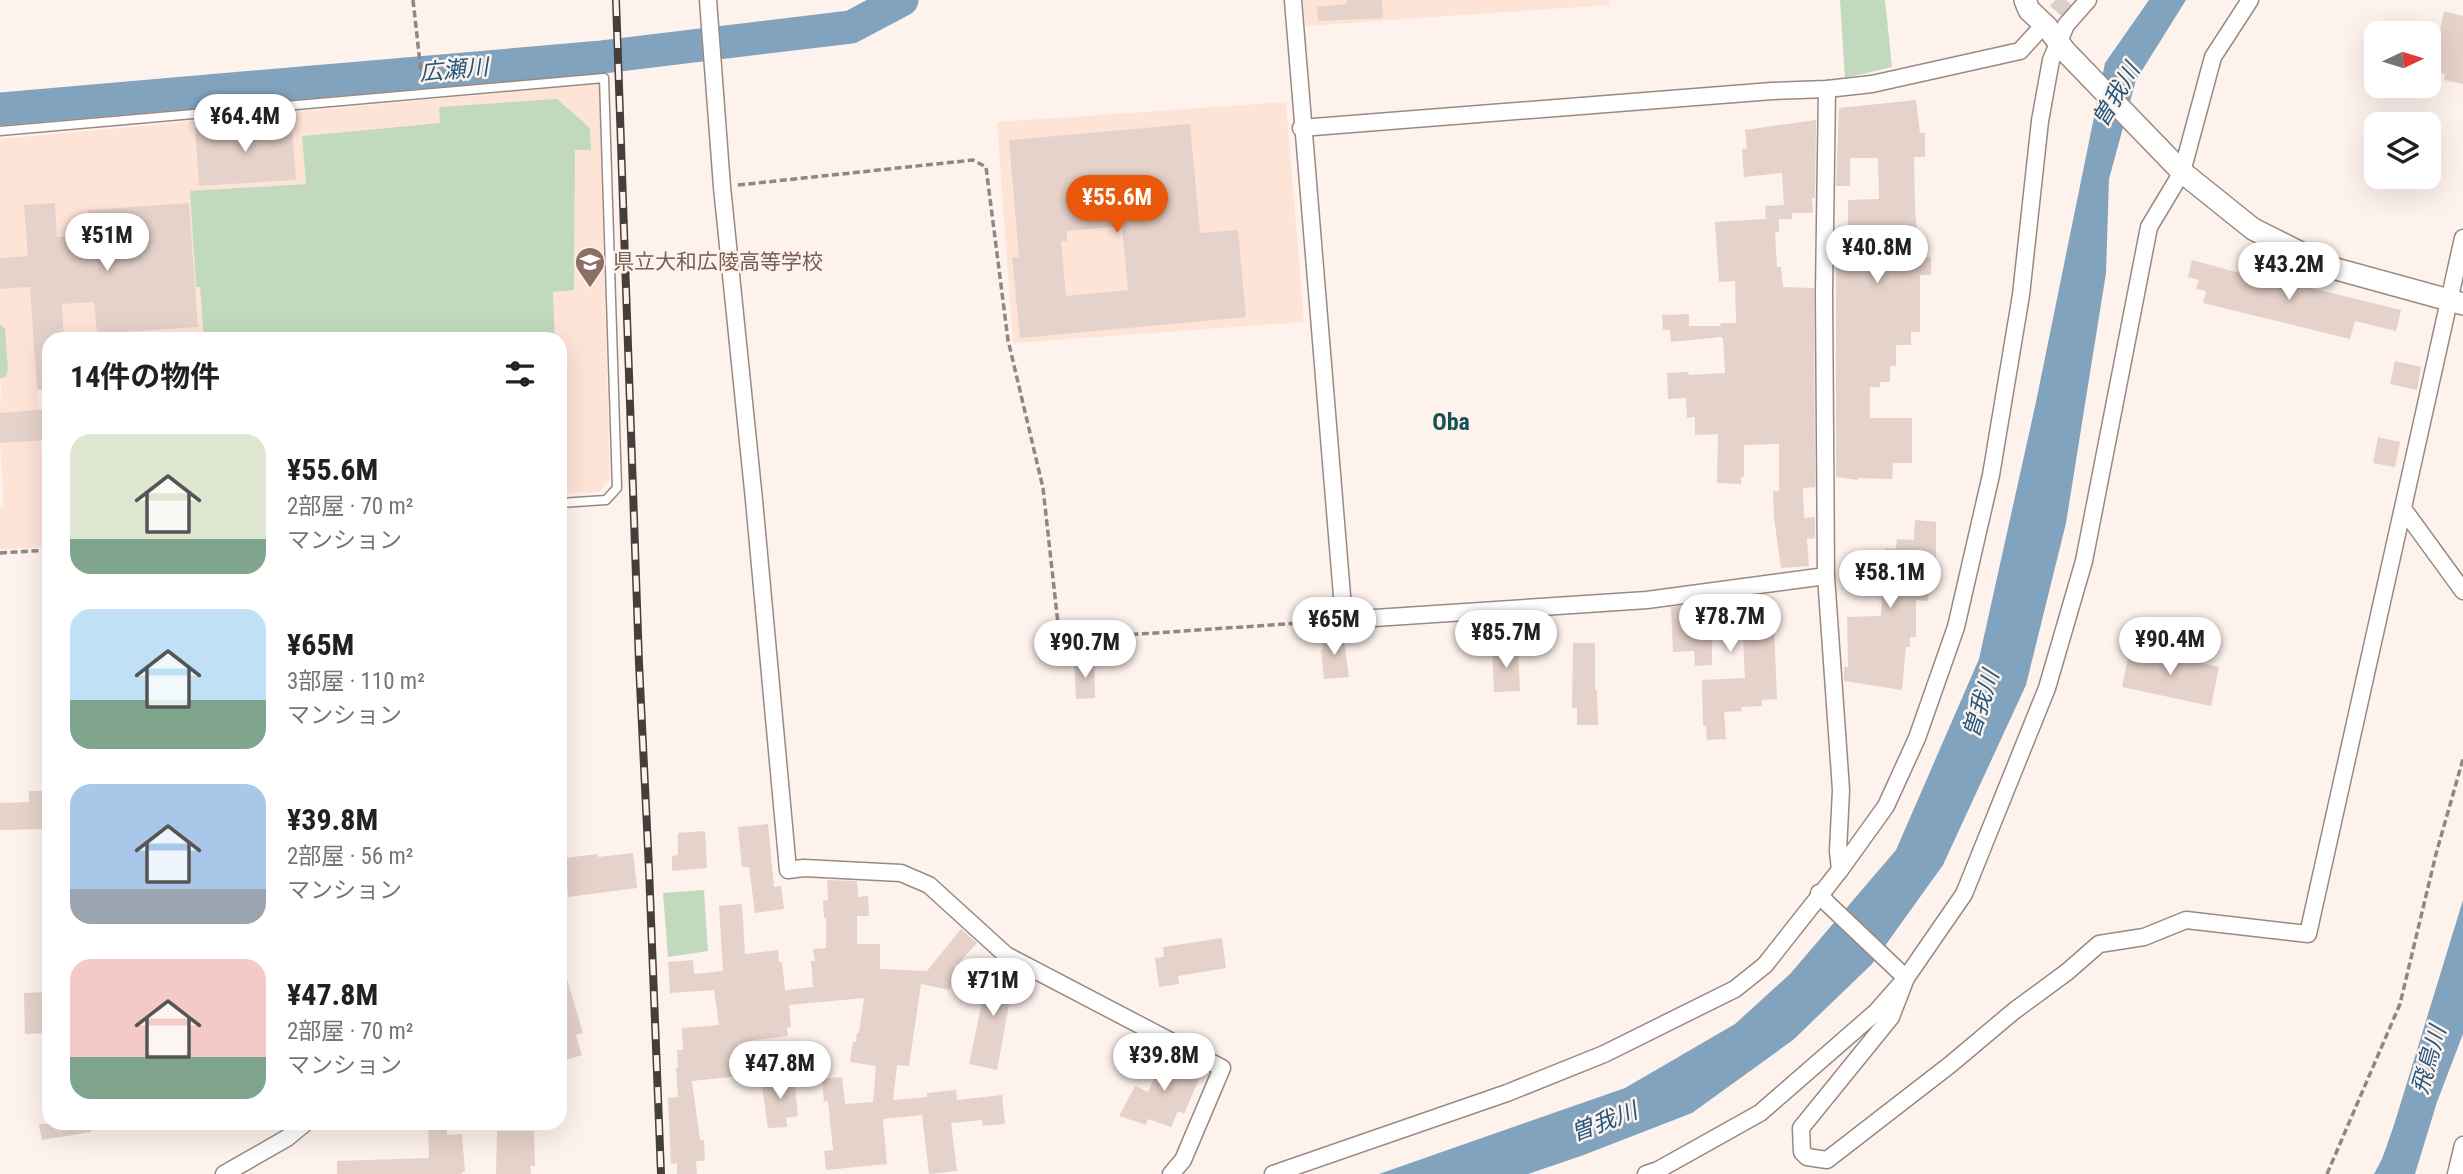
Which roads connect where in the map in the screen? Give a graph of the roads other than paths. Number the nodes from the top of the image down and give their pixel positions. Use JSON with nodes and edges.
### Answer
{"nodes":[{"id":1,"x":708,"y":0,"type":"edge"},
{"id":2,"x":1293,"y":0,"type":"edge"},
{"id":3,"x":2025,"y":0,"type":"edge"},
{"id":4,"x":2088,"y":0,"type":"edge"},
{"id":5,"x":2250,"y":0,"type":"edge"},
{"id":6,"x":2040,"y":29,"type":"tunnel mouth"},
{"id":7,"x":2061,"y":47,"type":"junction"},
{"id":8,"x":1827,"y":89,"type":"junction"},
{"id":9,"x":1301,"y":128,"type":"junction"},
{"id":10,"x":0,"y":131,"type":"edge"},
{"id":11,"x":2182,"y":172,"type":"junction"},
{"id":12,"x":2463,"y":238,"type":"edge"},
{"id":13,"x":2456,"y":302,"type":"edge"},
{"id":14,"x":567,"y":503,"type":"edge"},
{"id":15,"x":2404,"y":510,"type":"junction"},
{"id":16,"x":1826,"y":576,"type":"junction"},
{"id":17,"x":2463,"y":591,"type":"edge"},
{"id":18,"x":1840,"y":870,"type":"junction"},
{"id":19,"x":1823,"y":898,"type":"junction"},
{"id":20,"x":1901,"y":972,"type":"junction"},
{"id":21,"x":297,"y":1130,"type":"edge"},
{"id":22,"x":2463,"y":1145,"type":"edge"},
{"id":23,"x":224,"y":1174,"type":"edge"},
{"id":24,"x":1171,"y":1174,"type":"edge"},
{"id":25,"x":1273,"y":1174,"type":"edge"},
{"id":26,"x":1646,"y":1174,"type":"edge"},
{"id":27,"x":2456,"y":1174,"type":"edge"}],
"edges":[{"from":1,"to":24,"type":"street"},
{"from":2,"to":9,"type":"street"},
{"from":3,"to":7,"type":"main road"},
{"from":4,"to":7,"type":"street"},
{"from":5,"to":11,"type":"street"},
{"from":6,"to":8,"type":"street"},
{"from":7,"to":11,"type":"main road"},
{"from":7,"to":18,"type":"street"},
{"from":8,"to":9,"type":"street"},
{"from":8,"to":16,"type":"street"},
{"from":9,"to":16,"type":"street"},
{"from":10,"to":14,"type":"lane"},
{"from":11,"to":13,"type":"main road"},
{"from":11,"to":20,"type":"street"},
{"from":12,"to":13,"type":"street"},
{"from":13,"to":15,"type":"street"},
{"from":15,"to":17,"type":"street"},
{"from":15,"to":20,"type":"street"},
{"from":16,"to":18,"type":"street"},
{"from":18,"to":19,"type":"street"},
{"from":19,"to":20,"type":"street"},
{"from":19,"to":25,"type":"street"},
{"from":20,"to":26,"type":"street"},
{"from":21,"to":23,"type":"street"},
{"from":22,"to":27,"type":"street"}]}
